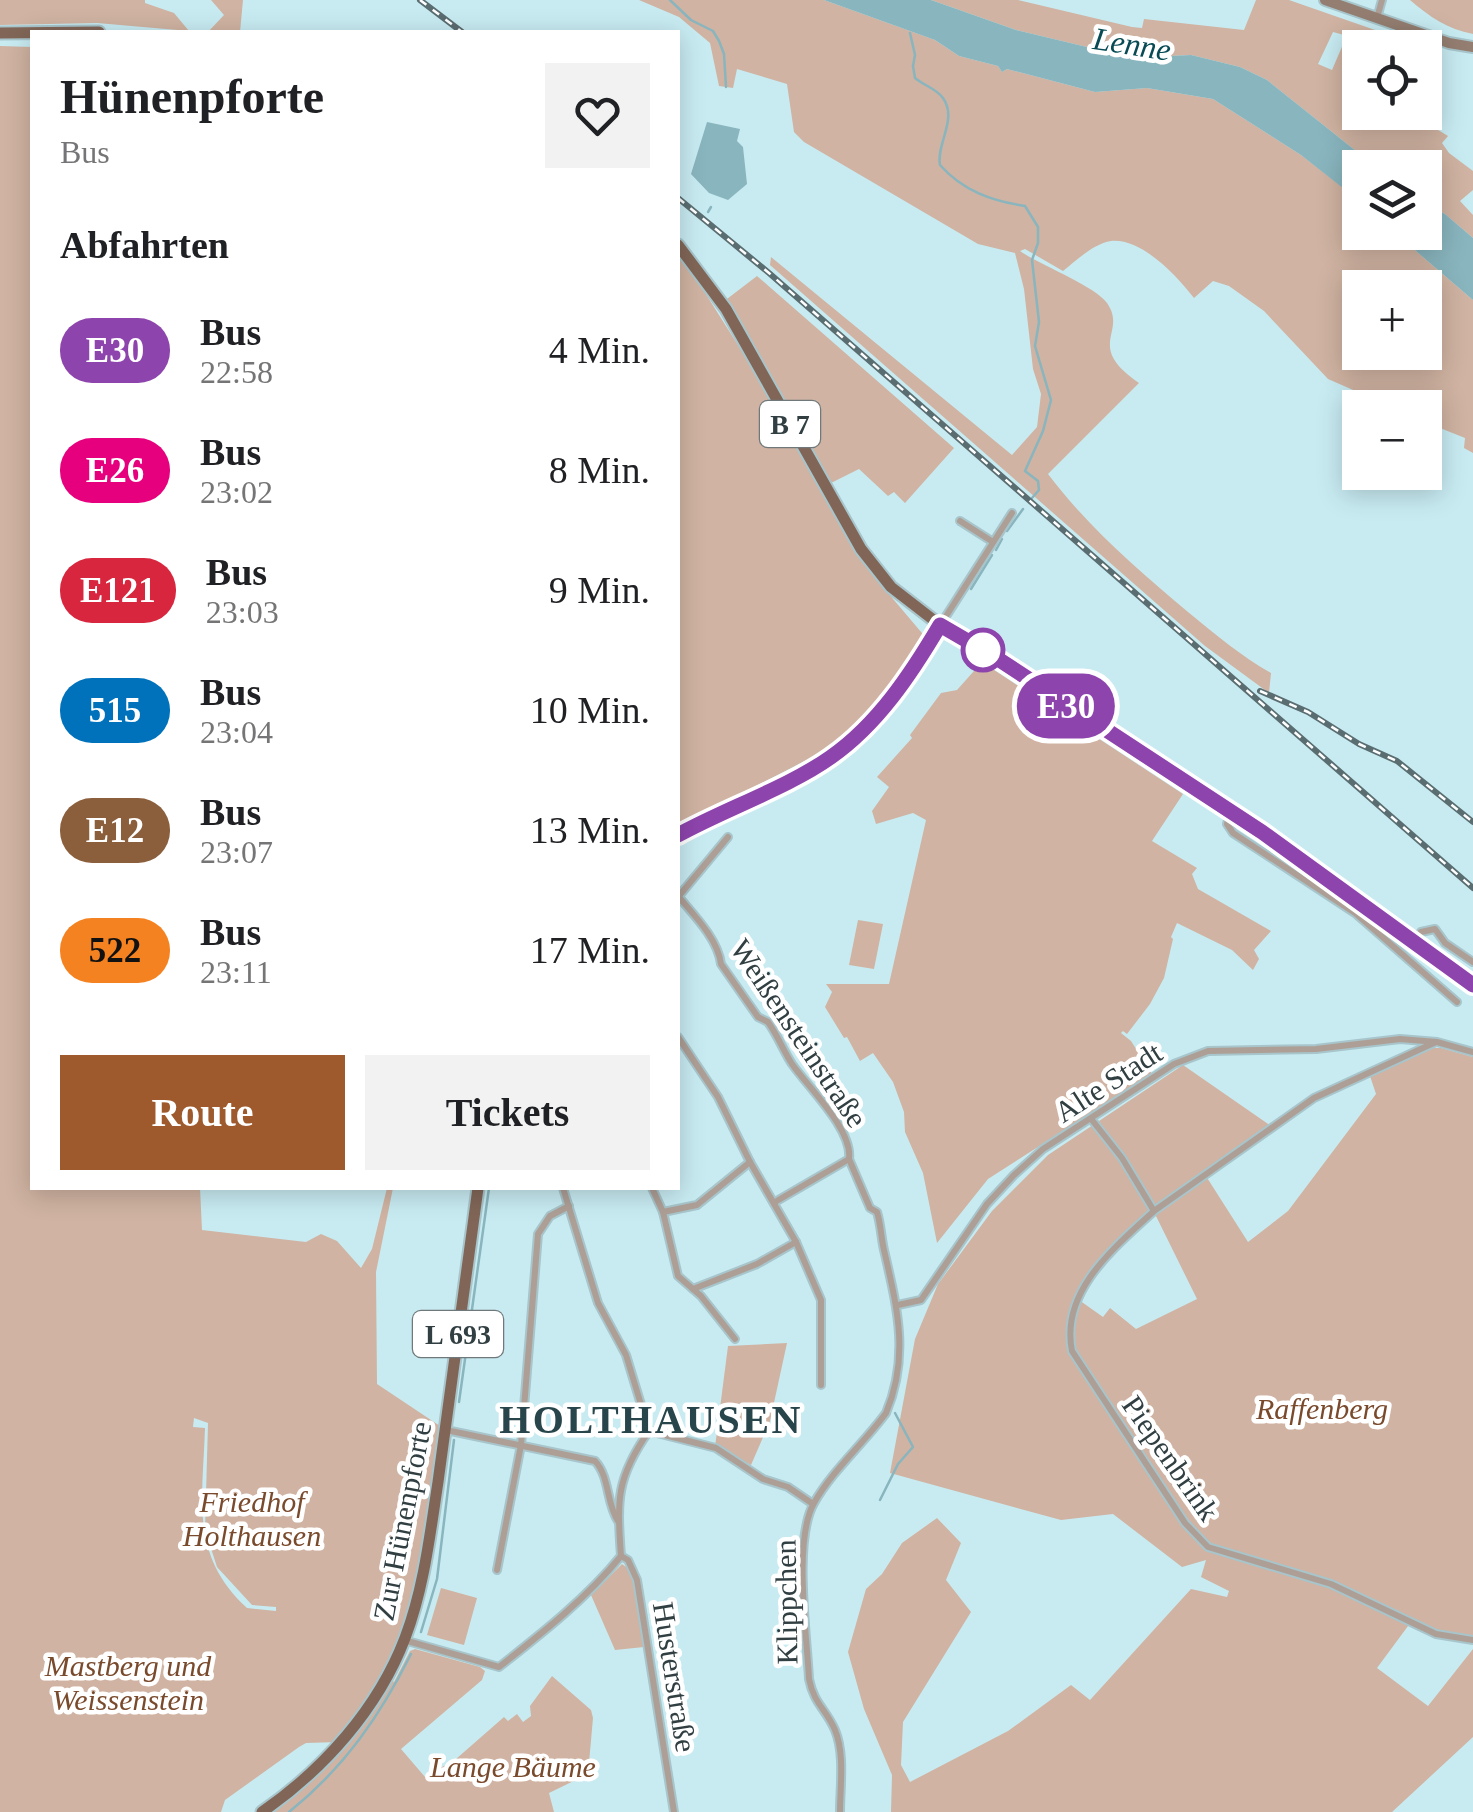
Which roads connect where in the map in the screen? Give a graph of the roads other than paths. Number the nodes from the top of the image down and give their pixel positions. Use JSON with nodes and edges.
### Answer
{"nodes":[{"id":1,"x":1325,"y":0,"type":"edge"},
{"id":2,"x":1382,"y":0,"type":"edge"},
{"id":3,"x":1377,"y":18,"type":"junction"},
{"id":4,"x":0,"y":33,"type":"edge"},
{"id":5,"x":30,"y":33,"type":"edge"},
{"id":6,"x":1473,"y":47,"type":"edge"},
{"id":7,"x":680,"y":248,"type":"edge"},
{"id":8,"x":1012,"y":513,"type":"dead end"},
{"id":9,"x":960,"y":521,"type":"dead end"},
{"id":10,"x":993,"y":542,"type":"junction"},
{"id":11,"x":940,"y":625,"type":"junction"},
{"id":12,"x":1230,"y":812,"type":"junction"},
{"id":13,"x":680,"y":834,"type":"edge"},
{"id":14,"x":728,"y":837,"type":"dead end"},
{"id":15,"x":680,"y":894,"type":"edge"},
{"id":16,"x":680,"y":898,"type":"edge"},
{"id":17,"x":1414,"y":940,"type":"junction"},
{"id":18,"x":1473,"y":962,"type":"edge"},
{"id":19,"x":1473,"y":985,"type":"edge"},
{"id":20,"x":1457,"y":1002,"type":"dead end"},
{"id":21,"x":680,"y":1041,"type":"edge"},
{"id":22,"x":1437,"y":1042,"type":"junction"},
{"id":23,"x":1473,"y":1052,"type":"edge"},
{"id":24,"x":1092,"y":1120,"type":"junction"},
{"id":25,"x":849,"y":1160,"type":"junction"},
{"id":26,"x":750,"y":1162,"type":"junction"},
{"id":27,"x":478,"y":1190,"type":"edge"},
{"id":28,"x":564,"y":1190,"type":"edge"},
{"id":29,"x":653,"y":1190,"type":"edge"},
{"id":30,"x":774,"y":1202,"type":"junction"},
{"id":31,"x":569,"y":1206,"type":"junction"},
{"id":32,"x":1154,"y":1211,"type":"junction"},
{"id":33,"x":663,"y":1212,"type":"junction"},
{"id":34,"x":796,"y":1242,"type":"junction"},
{"id":35,"x":693,"y":1289,"type":"junction"},
{"id":36,"x":898,"y":1305,"type":"junction"},
{"id":37,"x":735,"y":1338,"type":"dead end"},
{"id":38,"x":897,"y":1374,"type":"joint"},
{"id":39,"x":822,"y":1385,"type":"dead end"},
{"id":40,"x":446,"y":1430,"type":"junction"},
{"id":41,"x":649,"y":1431,"type":"junction"},
{"id":42,"x":520,"y":1445,"type":"junction"},
{"id":43,"x":813,"y":1504,"type":"junction"},
{"id":44,"x":618,"y":1522,"type":"junction"},
{"id":45,"x":620,"y":1556,"type":"junction"},
{"id":46,"x":497,"y":1570,"type":"dead end"},
{"id":47,"x":404,"y":1640,"type":"junction"},
{"id":48,"x":1473,"y":1640,"type":"edge"},
{"id":49,"x":262,"y":1812,"type":"edge"},
{"id":50,"x":674,"y":1812,"type":"edge"},
{"id":51,"x":840,"y":1812,"type":"edge"}],
"edges":[{"from":1,"to":3,"type":"main road"},
{"from":2,"to":3,"type":"street"},
{"from":3,"to":6,"type":"main road"},
{"from":4,"to":5,"type":"main road"},
{"from":7,"to":11,"type":"main road","number":"B 7"},
{"from":8,"to":10,"type":"street"},
{"from":9,"to":10,"type":"street"},
{"from":10,"to":11,"type":"street"},
{"from":11,"to":12,"type":"main road","number":"B 7"},
{"from":11,"to":13,"type":"main road"},
{"from":12,"to":17,"type":"main road","number":"B 7"},
{"from":12,"to":20,"type":"street"},
{"from":14,"to":15,"type":"street"},
{"from":16,"to":25,"type":"street","name":"Weißensteinstraße"},
{"from":17,"to":18,"type":"street"},
{"from":17,"to":19,"type":"main road","number":"B 7"},
{"from":21,"to":26,"type":"street"},
{"from":22,"to":23,"type":"street","name":"Alte Stadt"},
{"from":22,"to":24,"type":"street","name":"Alte Stadt"},
{"from":22,"to":32,"type":"street","name":"Piepenbrink"},
{"from":24,"to":32,"type":"street"},
{"from":24,"to":36,"type":"street","name":"Alte Stadt"},
{"from":25,"to":30,"type":"street"},
{"from":25,"to":36,"type":"street","name":"Weißensteinstraße"},
{"from":26,"to":30,"type":"street"},
{"from":26,"to":33,"type":"street"},
{"from":27,"to":40,"type":"main road","name":"Zur Hünenpforte","number":"L 693"},
{"from":28,"to":31,"type":"street"},
{"from":29,"to":33,"type":"street"},
{"from":30,"to":34,"type":"street"},
{"from":31,"to":41,"type":"street"},
{"from":31,"to":42,"type":"street"},
{"from":32,"to":48,"type":"street","name":"Piepenbrink"},
{"from":33,"to":35,"type":"street"},
{"from":34,"to":35,"type":"street"},
{"from":34,"to":39,"type":"street"},
{"from":35,"to":37,"type":"street"},
{"from":36,"to":38,"type":"street","name":"Weißensteinstraße"},
{"from":38,"to":43,"type":"street","name":"Klippchen"},
{"from":40,"to":42,"type":"street"},
{"from":40,"to":47,"type":"main road","name":"Zur Hünenpforte","number":"L 693"},
{"from":41,"to":43,"type":"street","name":"Klippchen"},
{"from":41,"to":44,"type":"street"},
{"from":42,"to":44,"type":"street"},
{"from":42,"to":46,"type":"street"},
{"from":43,"to":51,"type":"street","name":"Klippchen"},
{"from":44,"to":45,"type":"street"},
{"from":45,"to":47,"type":"street"},
{"from":45,"to":50,"type":"street","name":"Husterstraße"},
{"from":47,"to":49,"type":"main road","name":"Zur Hünenpforte","number":"L 693"}]}
